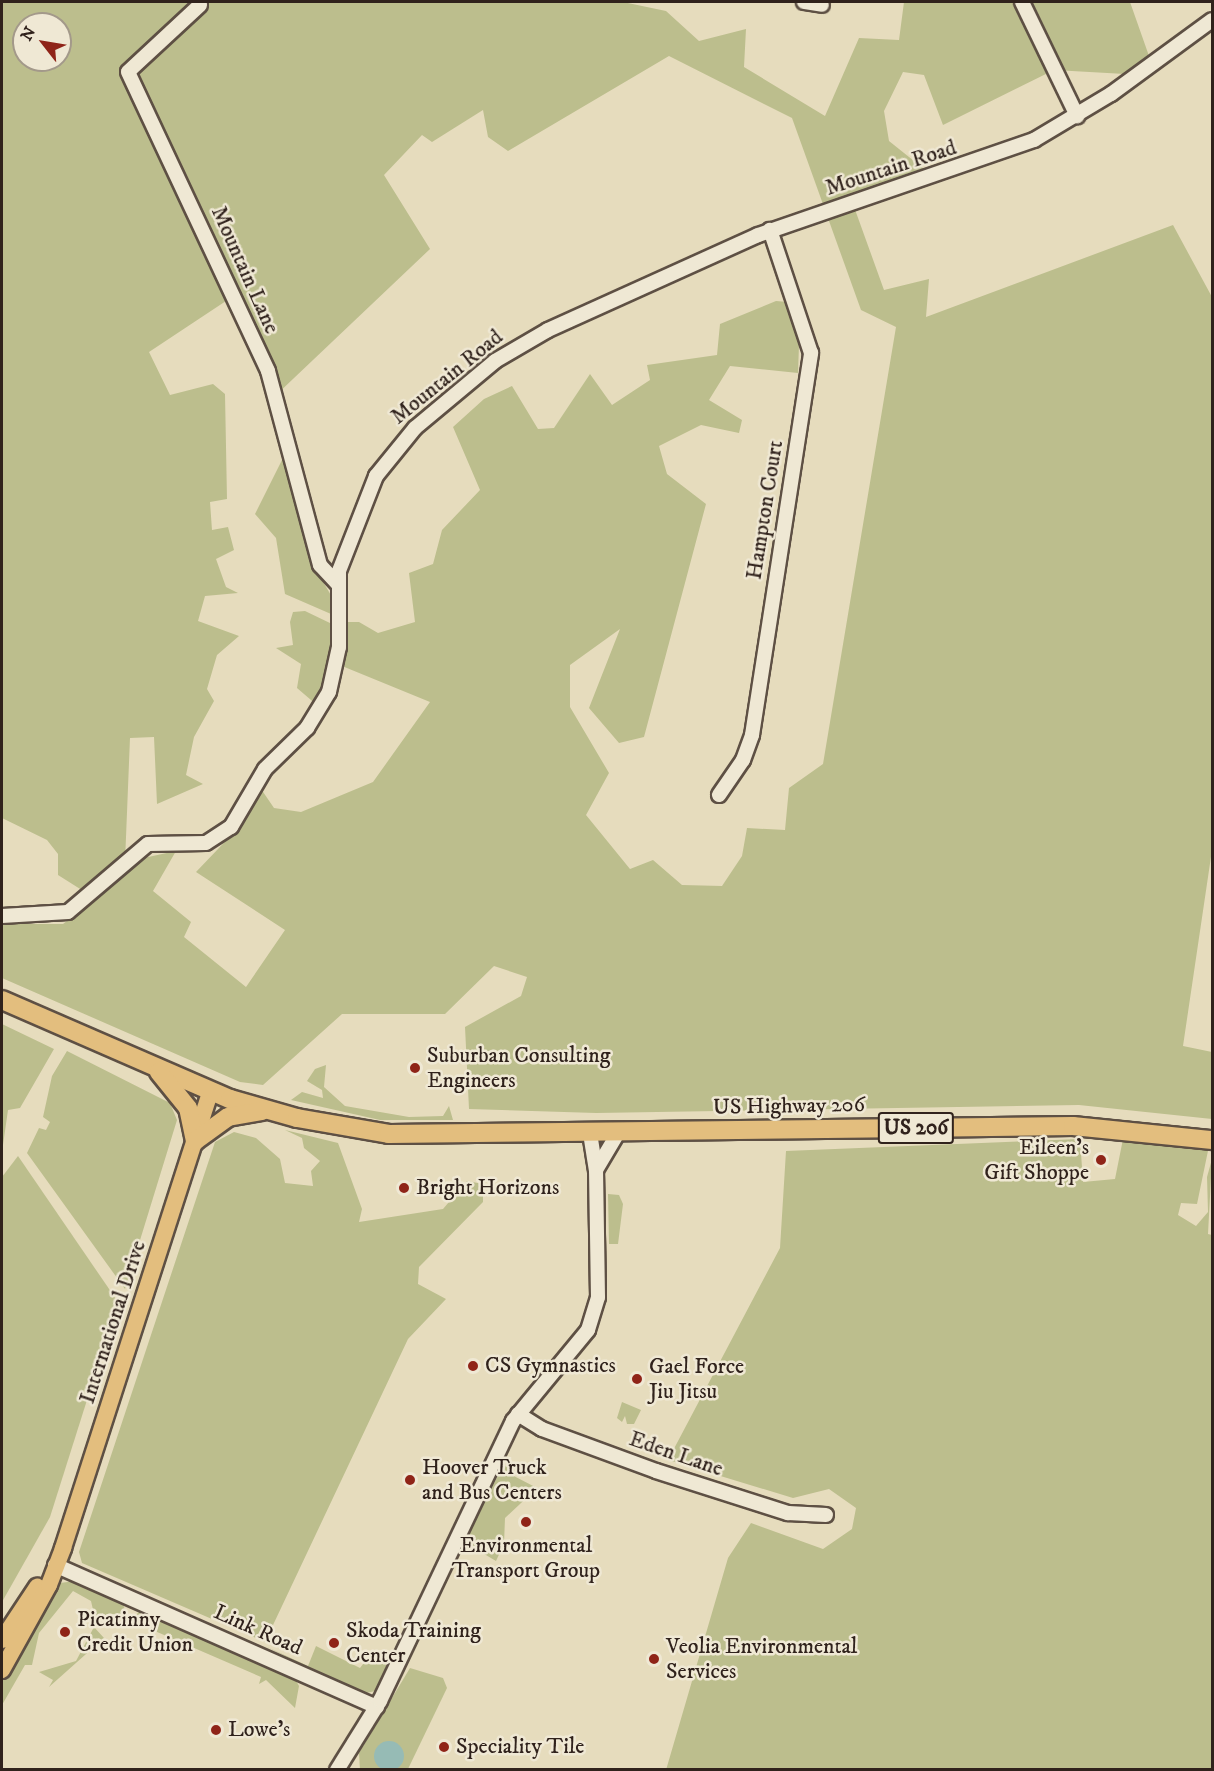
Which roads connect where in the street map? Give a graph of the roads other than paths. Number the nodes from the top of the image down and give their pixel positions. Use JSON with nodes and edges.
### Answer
{"nodes":[{"id":1,"x":804,"y":2,"type":"edge"},
{"id":2,"x":1022,"y":2,"type":"edge"},
{"id":3,"x":204,"y":3,"type":"edge"},
{"id":4,"x":822,"y":4,"type":"dead end"},
{"id":5,"x":1212,"y":20,"type":"edge"},
{"id":6,"x":1077,"y":116,"type":"junction"},
{"id":7,"x":770,"y":230,"type":"junction"},
{"id":8,"x":337,"y":583,"type":"junction"},
{"id":9,"x":718,"y":795,"type":"dead end"},
{"id":10,"x":2,"y":916,"type":"edge"},
{"id":11,"x":2,"y":1000,"type":"edge"},
{"id":12,"x":157,"y":1069,"type":"junction"},
{"id":13,"x":210,"y":1092,"type":"junction"},
{"id":14,"x":267,"y":1110,"type":"junction"},
{"id":15,"x":618,"y":1133,"type":"junction"},
{"id":16,"x":590,"y":1134,"type":"junction"},
{"id":17,"x":1212,"y":1140,"type":"edge"},
{"id":18,"x":195,"y":1141,"type":"junction"},
{"id":19,"x":596,"y":1170,"type":"junction"},
{"id":20,"x":518,"y":1414,"type":"junction"},
{"id":21,"x":826,"y":1515,"type":"dead end"},
{"id":22,"x":55,"y":1565,"type":"junction"},
{"id":23,"x":2,"y":1640,"type":"edge"},
{"id":24,"x":2,"y":1670,"type":"edge"},
{"id":25,"x":377,"y":1707,"type":"junction"},
{"id":26,"x":337,"y":1770,"type":"edge"}],
"edges":[{"from":1,"to":4,"type":"street"},
{"from":2,"to":6,"type":"street"},
{"from":3,"to":8,"type":"street","name":"Mountain Lane"},
{"from":5,"to":6,"type":"street","name":"Mountain Road"},
{"from":6,"to":7,"type":"street","name":"Mountain Road"},
{"from":7,"to":8,"type":"street","name":"Mountain Road"},
{"from":7,"to":9,"type":"street","name":"Hampton Court"},
{"from":8,"to":10,"type":"street","name":"Mountain Road"},
{"from":11,"to":12,"type":"highway","number":"US 206"},
{"from":12,"to":13,"type":"highway","number":"US 206"},
{"from":12,"to":18,"type":"highway"},
{"from":13,"to":14,"type":"highway","number":"US 206"},
{"from":13,"to":18,"type":"main road","name":"International Drive"},
{"from":14,"to":16,"type":"highway","number":"US 206"},
{"from":14,"to":18,"type":"highway"},
{"from":15,"to":16,"type":"highway","number":"US 206"},
{"from":15,"to":17,"type":"highway","name":"US Highway 206","number":"US 206"},
{"from":15,"to":19,"type":"street"},
{"from":16,"to":19,"type":"street"},
{"from":18,"to":22,"type":"main road","name":"International Drive"},
{"from":19,"to":20,"type":"street"},
{"from":20,"to":21,"type":"street","name":"Eden Lane"},
{"from":20,"to":25,"type":"street"},
{"from":22,"to":23,"type":"main road","name":"International Drive"},
{"from":22,"to":24,"type":"main road","name":"International Drive"},
{"from":22,"to":25,"type":"street","name":"Link Road"},
{"from":25,"to":26,"type":"street"}]}
